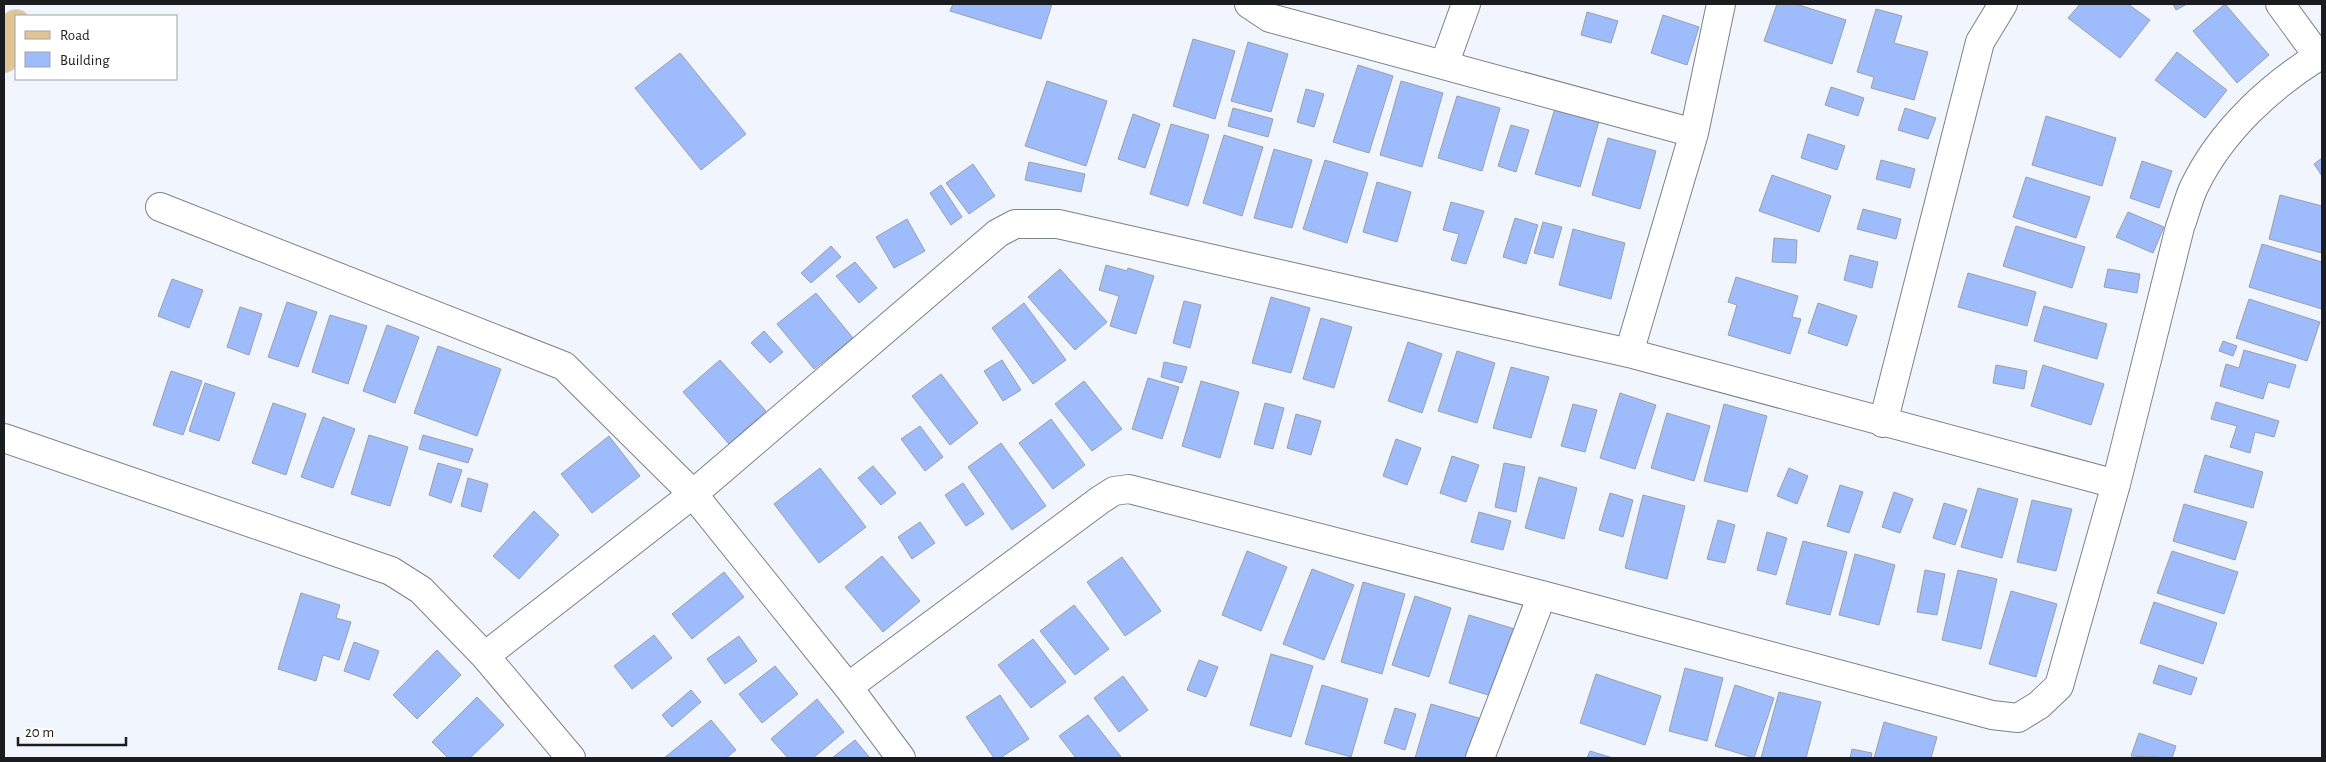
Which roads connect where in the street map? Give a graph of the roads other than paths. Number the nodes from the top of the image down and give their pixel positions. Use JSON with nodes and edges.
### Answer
{"nodes":[{"id":1,"x":1248,"y":4,"type":"edge"},
{"id":2,"x":1466,"y":4,"type":"edge"},
{"id":3,"x":1721,"y":4,"type":"edge"},
{"id":4,"x":2002,"y":4,"type":"edge"},
{"id":5,"x":2280,"y":4,"type":"edge"},
{"id":6,"x":15,"y":27,"type":"edge"},
{"id":7,"x":2320,"y":55,"type":"edge"},
{"id":8,"x":4,"y":58,"type":"edge"},
{"id":9,"x":1444,"y":65,"type":"junction"},
{"id":10,"x":1694,"y":133,"type":"junction"},
{"id":11,"x":160,"y":207,"type":"dead end"},
{"id":12,"x":1629,"y":353,"type":"junction"},
{"id":13,"x":1883,"y":423,"type":"junction"},
{"id":14,"x":4,"y":438,"type":"edge"},
{"id":15,"x":2116,"y":484,"type":"junction"},
{"id":16,"x":693,"y":494,"type":"junction"},
{"id":17,"x":1542,"y":596,"type":"junction"},
{"id":18,"x":485,"y":656,"type":"junction"},
{"id":19,"x":848,"y":688,"type":"junction"},
{"id":20,"x":571,"y":758,"type":"edge"},
{"id":21,"x":901,"y":758,"type":"edge"},
{"id":22,"x":1480,"y":758,"type":"edge"}],
"edges":[{"from":1,"to":9,"type":"street"},
{"from":2,"to":9,"type":"street"},
{"from":3,"to":10,"type":"street"},
{"from":4,"to":13,"type":"street"},
{"from":5,"to":7,"type":"street"},
{"from":6,"to":8,"type":"main road"},
{"from":7,"to":15,"type":"street"},
{"from":9,"to":10,"type":"street"},
{"from":10,"to":12,"type":"street"},
{"from":11,"to":16,"type":"street"},
{"from":12,"to":13,"type":"street"},
{"from":12,"to":16,"type":"street"},
{"from":13,"to":15,"type":"street"},
{"from":14,"to":18,"type":"street"},
{"from":15,"to":17,"type":"street"},
{"from":16,"to":18,"type":"street"},
{"from":16,"to":19,"type":"street"},
{"from":17,"to":19,"type":"street"},
{"from":17,"to":22,"type":"street"},
{"from":18,"to":20,"type":"street"},
{"from":19,"to":21,"type":"street"}]}
